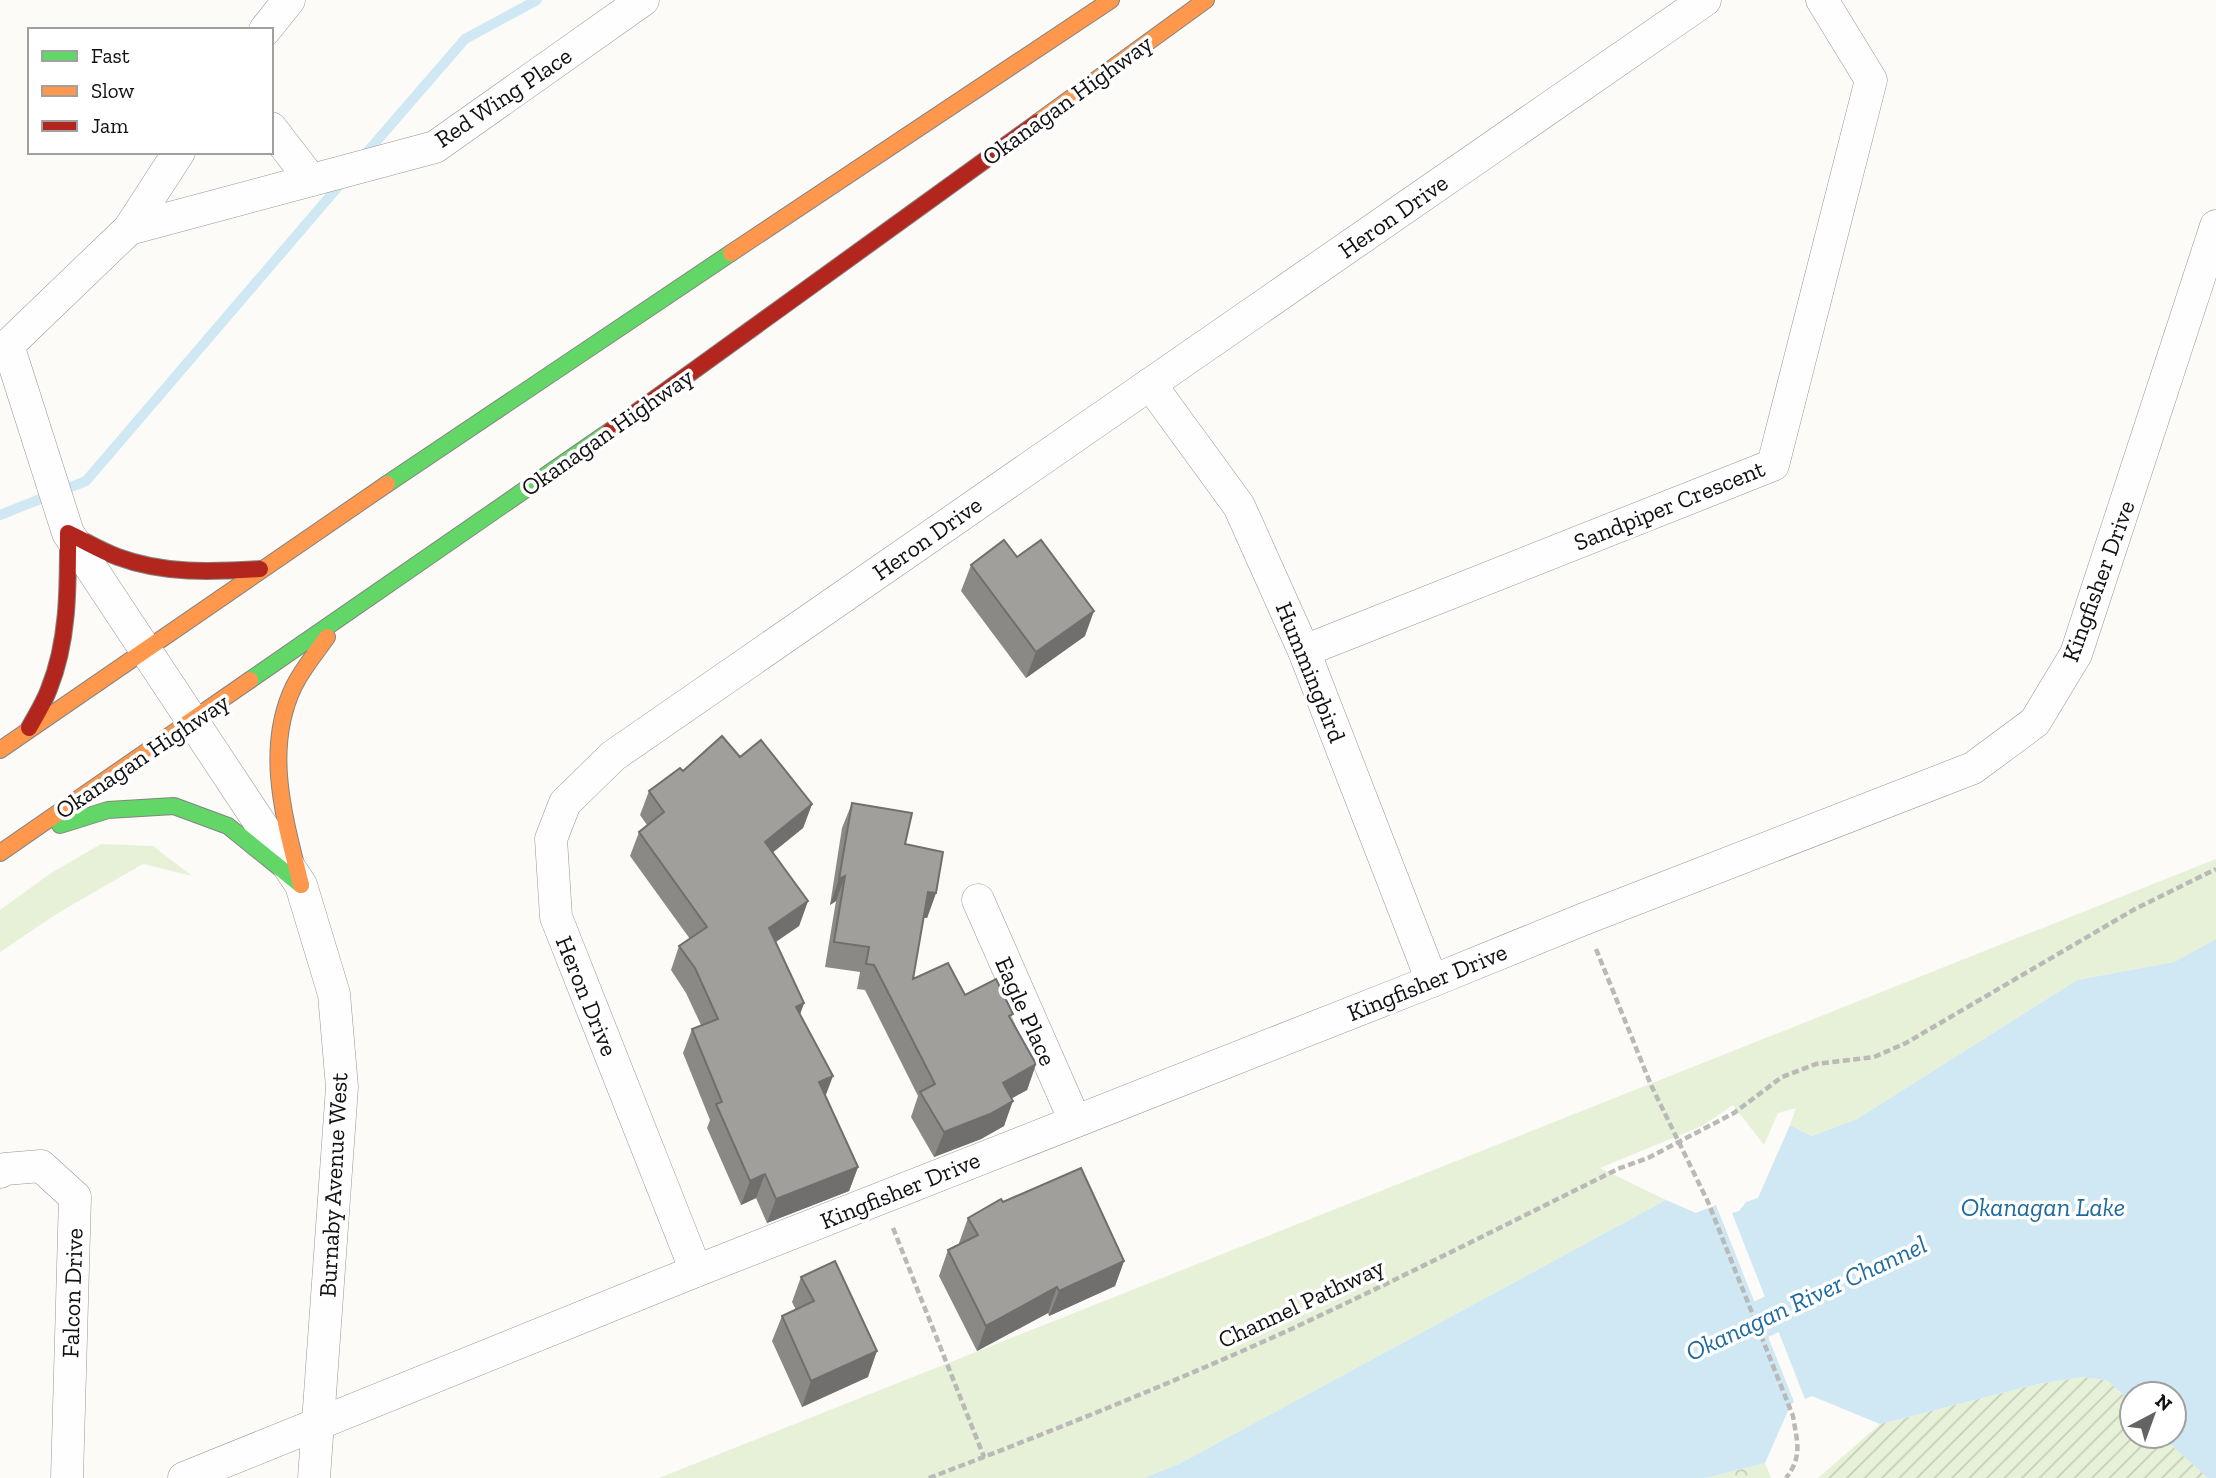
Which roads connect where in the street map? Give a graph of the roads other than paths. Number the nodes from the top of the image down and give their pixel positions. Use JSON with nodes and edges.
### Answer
{"nodes":[{"id":1,"x":289,"y":0,"type":"edge"},
{"id":2,"x":643,"y":0,"type":"edge"},
{"id":3,"x":1111,"y":0,"type":"edge"},
{"id":4,"x":1206,"y":0,"type":"edge"},
{"id":5,"x":1706,"y":0,"type":"edge"},
{"id":6,"x":1822,"y":0,"type":"edge"},
{"id":7,"x":267,"y":28,"type":"edge"},
{"id":8,"x":273,"y":131,"type":"edge"},
{"id":9,"x":178,"y":154,"type":"edge"},
{"id":10,"x":311,"y":180,"type":"junction"},
{"id":11,"x":2216,"y":226,"type":"edge"},
{"id":12,"x":129,"y":229,"type":"junction"},
{"id":13,"x":4,"y":349,"type":"edge"},
{"id":14,"x":1150,"y":384,"type":"junction"},
{"id":15,"x":68,"y":533,"type":"junction"},
{"id":16,"x":262,"y":569,"type":"junction"},
{"id":17,"x":339,"y":620,"type":"junction"},
{"id":18,"x":144,"y":649,"type":"junction"},
{"id":19,"x":1304,"y":651,"type":"junction"},
{"id":20,"x":194,"y":721,"type":"junction"},
{"id":21,"x":27,"y":732,"type":"junction"},
{"id":22,"x":0,"y":750,"type":"edge"},
{"id":23,"x":27,"y":834,"type":"junction"},
{"id":24,"x":0,"y":853,"type":"edge"},
{"id":25,"x":301,"y":885,"type":"junction"},
{"id":26,"x":978,"y":900,"type":"dead end"},
{"id":27,"x":1432,"y":981,"type":"junction"},
{"id":28,"x":1074,"y":1121,"type":"junction"},
{"id":29,"x":0,"y":1172,"type":"edge"},
{"id":30,"x":696,"y":1271,"type":"junction"},
{"id":31,"x":318,"y":1423,"type":"junction"},
{"id":32,"x":67,"y":1478,"type":"edge"},
{"id":33,"x":184,"y":1478,"type":"edge"},
{"id":34,"x":314,"y":1478,"type":"edge"}],
"edges":[{"from":1,"to":7,"type":"street"},
{"from":2,"to":10,"type":"street","name":"Red Wing Place"},
{"from":3,"to":16,"type":"highway"},
{"from":4,"to":17,"type":"highway","name":"Okanagan Highway"},
{"from":5,"to":14,"type":"street","name":"Heron Drive"},
{"from":6,"to":19,"type":"street","name":"Sandpiper Crescent"},
{"from":8,"to":10,"type":"street"},
{"from":9,"to":12,"type":"street"},
{"from":10,"to":12,"type":"street","name":"Red Wing Place"},
{"from":11,"to":27,"type":"street","name":"Kingfisher Drive"},
{"from":12,"to":13,"type":"street"},
{"from":13,"to":15,"type":"street","name":"Burnaby Avenue West"},
{"from":14,"to":19,"type":"street","name":"Hummingbird"},
{"from":14,"to":30,"type":"street","name":"Heron Drive"},
{"from":15,"to":16,"type":"highway"},
{"from":15,"to":18,"type":"street","name":"Burnaby Avenue West"},
{"from":15,"to":21,"type":"highway"},
{"from":16,"to":18,"type":"highway"},
{"from":17,"to":20,"type":"highway","name":"Okanagan Highway"},
{"from":17,"to":25,"type":"highway"},
{"from":18,"to":20,"type":"street","name":"Burnaby Avenue West"},
{"from":18,"to":21,"type":"highway"},
{"from":19,"to":27,"type":"street","name":"Hummingbird"},
{"from":20,"to":23,"type":"highway","name":"Okanagan Highway"},
{"from":20,"to":25,"type":"street","name":"Burnaby Avenue West"},
{"from":21,"to":22,"type":"highway"},
{"from":23,"to":24,"type":"highway","name":"Okanagan Highway"},
{"from":23,"to":25,"type":"highway"},
{"from":25,"to":31,"type":"street","name":"Burnaby Avenue West"},
{"from":26,"to":28,"type":"street","name":"Eagle Place"},
{"from":27,"to":28,"type":"street","name":"Kingfisher Drive"},
{"from":28,"to":30,"type":"street","name":"Kingfisher Drive"},
{"from":29,"to":32,"type":"street","name":"Falcon Drive"},
{"from":30,"to":31,"type":"street","name":"Kingfisher Drive"},
{"from":31,"to":33,"type":"street"},
{"from":31,"to":34,"type":"street","name":"Burnaby Avenue West"}]}
